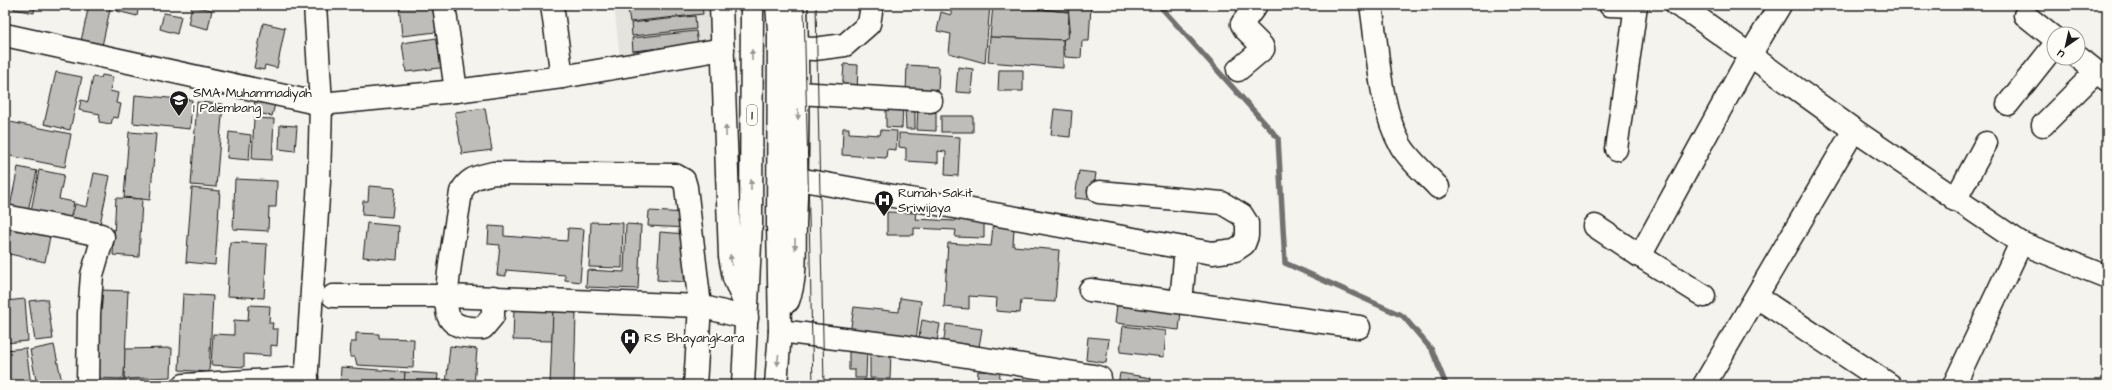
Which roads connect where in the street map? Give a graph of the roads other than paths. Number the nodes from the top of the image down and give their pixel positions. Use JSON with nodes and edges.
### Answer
{"nodes":[{"id":1,"x":315,"y":5,"type":"edge"},
{"id":2,"x":444,"y":5,"type":"edge"},
{"id":3,"x":552,"y":5,"type":"edge"},
{"id":4,"x":721,"y":5,"type":"edge"},
{"id":5,"x":752,"y":5,"type":"edge"},
{"id":6,"x":777,"y":5,"type":"edge"},
{"id":7,"x":796,"y":5,"type":"edge"},
{"id":8,"x":872,"y":5,"type":"edge"},
{"id":9,"x":1256,"y":5,"type":"edge"},
{"id":10,"x":1371,"y":5,"type":"edge"},
{"id":11,"x":1610,"y":5,"type":"edge"},
{"id":12,"x":1636,"y":5,"type":"edge"},
{"id":13,"x":1677,"y":5,"type":"edge"},
{"id":14,"x":1780,"y":5,"type":"edge"},
{"id":15,"x":2025,"y":15,"type":"dead end"},
{"id":16,"x":2046,"y":32,"type":"edge"},
{"id":17,"x":5,"y":35,"type":"edge"},
{"id":18,"x":797,"y":48,"type":"junction"},
{"id":19,"x":723,"y":49,"type":"junction"},
{"id":20,"x":1750,"y":55,"type":"junction"},
{"id":21,"x":2046,"y":56,"type":"edge"},
{"id":22,"x":2086,"y":64,"type":"edge"},
{"id":23,"x":1238,"y":70,"type":"dead end"},
{"id":24,"x":2101,"y":76,"type":"edge"},
{"id":25,"x":562,"y":77,"type":"junction"},
{"id":26,"x":456,"y":91,"type":"junction"},
{"id":27,"x":798,"y":93,"type":"junction"},
{"id":28,"x":931,"y":101,"type":"dead end"},
{"id":29,"x":321,"y":104,"type":"junction"},
{"id":30,"x":2008,"y":104,"type":"dead end"},
{"id":31,"x":2043,"y":125,"type":"dead end"},
{"id":32,"x":1854,"y":130,"type":"junction"},
{"id":33,"x":1986,"y":143,"type":"dead end"},
{"id":34,"x":1616,"y":149,"type":"dead end"},
{"id":35,"x":798,"y":179,"type":"junction"},
{"id":36,"x":1438,"y":187,"type":"dead end"},
{"id":37,"x":1099,"y":192,"type":"dead end"},
{"id":38,"x":1955,"y":200,"type":"junction"},
{"id":39,"x":5,"y":216,"type":"edge"},
{"id":40,"x":1595,"y":226,"type":"dead end"},
{"id":41,"x":2021,"y":243,"type":"junction"},
{"id":42,"x":1186,"y":248,"type":"junction"},
{"id":43,"x":1640,"y":256,"type":"junction"},
{"id":44,"x":2107,"y":277,"type":"edge"},
{"id":45,"x":1090,"y":290,"type":"dead end"},
{"id":46,"x":333,"y":296,"type":"dead end"},
{"id":47,"x":447,"y":296,"type":"junction"},
{"id":48,"x":1704,"y":296,"type":"dead end"},
{"id":49,"x":493,"y":297,"type":"junction"},
{"id":50,"x":1757,"y":297,"type":"junction"},
{"id":51,"x":1181,"y":302,"type":"junction"},
{"id":52,"x":700,"y":306,"type":"junction"},
{"id":53,"x":748,"y":314,"type":"junction"},
{"id":54,"x":780,"y":326,"type":"junction"},
{"id":55,"x":1359,"y":327,"type":"dead end"},
{"id":56,"x":306,"y":381,"type":"edge"},
{"id":57,"x":1876,"y":381,"type":"edge"},
{"id":58,"x":88,"y":385,"type":"edge"},
{"id":59,"x":184,"y":385,"type":"edge"},
{"id":60,"x":695,"y":385,"type":"edge"},
{"id":61,"x":743,"y":385,"type":"edge"},
{"id":62,"x":776,"y":385,"type":"edge"},
{"id":63,"x":1100,"y":385,"type":"edge"},
{"id":64,"x":1704,"y":385,"type":"edge"},
{"id":65,"x":1954,"y":385,"type":"edge"}],
"edges":[{"from":1,"to":29,"type":"main road"},
{"from":2,"to":26,"type":"main road"},
{"from":3,"to":25,"type":"main road"},
{"from":4,"to":19,"type":"main road"},
{"from":53,"to":5,"type":"main road","number":"1","one_way":true},
{"from":6,"to":54,"type":"main road"},
{"from":7,"to":18,"type":"main road"},
{"from":8,"to":18,"type":"main road"},
{"from":9,"to":23,"type":"main road"},
{"from":10,"to":36,"type":"main road"},
{"from":11,"to":12,"type":"main road"},
{"from":12,"to":34,"type":"main road"},
{"from":13,"to":20,"type":"main road"},
{"from":14,"to":20,"type":"main road"},
{"from":15,"to":16,"type":"main road"},
{"from":17,"to":29,"type":"main road"},
{"from":18,"to":27,"type":"main road"},
{"from":19,"to":25,"type":"main road"},
{"from":53,"to":19,"type":"main road","one_way":true},
{"from":20,"to":32,"type":"main road"},
{"from":20,"to":43,"type":"main road"},
{"from":21,"to":30,"type":"main road"},
{"from":22,"to":24,"type":"main road"},
{"from":24,"to":31,"type":"main road"},
{"from":25,"to":26,"type":"main road"},
{"from":26,"to":29,"type":"main road"},
{"from":27,"to":28,"type":"main road"},
{"from":27,"to":35,"type":"main road","one_way":true},
{"from":29,"to":56,"type":"main road"},
{"from":32,"to":38,"type":"main road"},
{"from":32,"to":50,"type":"main road"},
{"from":33,"to":38,"type":"main road"},
{"from":35,"to":42,"type":"main road"},
{"from":35,"to":54,"type":"main road","one_way":true},
{"from":37,"to":42,"type":"main road"},
{"from":38,"to":41,"type":"main road"},
{"from":39,"to":58,"type":"main road"},
{"from":40,"to":43,"type":"main road"},
{"from":41,"to":44,"type":"main road"},
{"from":41,"to":65,"type":"main road"},
{"from":42,"to":51,"type":"main road"},
{"from":43,"to":48,"type":"main road"},
{"from":45,"to":51,"type":"main road"},
{"from":46,"to":47,"type":"main road"},
{"from":47,"to":49,"type":"main road"},
{"from":47,"to":49,"type":"main road"},
{"from":47,"to":52,"type":"main road"},
{"from":49,"to":52,"type":"main road"},
{"from":50,"to":57,"type":"main road"},
{"from":50,"to":64,"type":"main road"},
{"from":51,"to":55,"type":"main road"},
{"from":52,"to":53,"type":"main road"},
{"from":52,"to":60,"type":"main road"},
{"from":53,"to":61,"type":"main road","number":"1"},
{"from":54,"to":62,"type":"main road","one_way":true},
{"from":54,"to":63,"type":"main road"},
{"from":56,"to":59,"type":"main road"}]}
